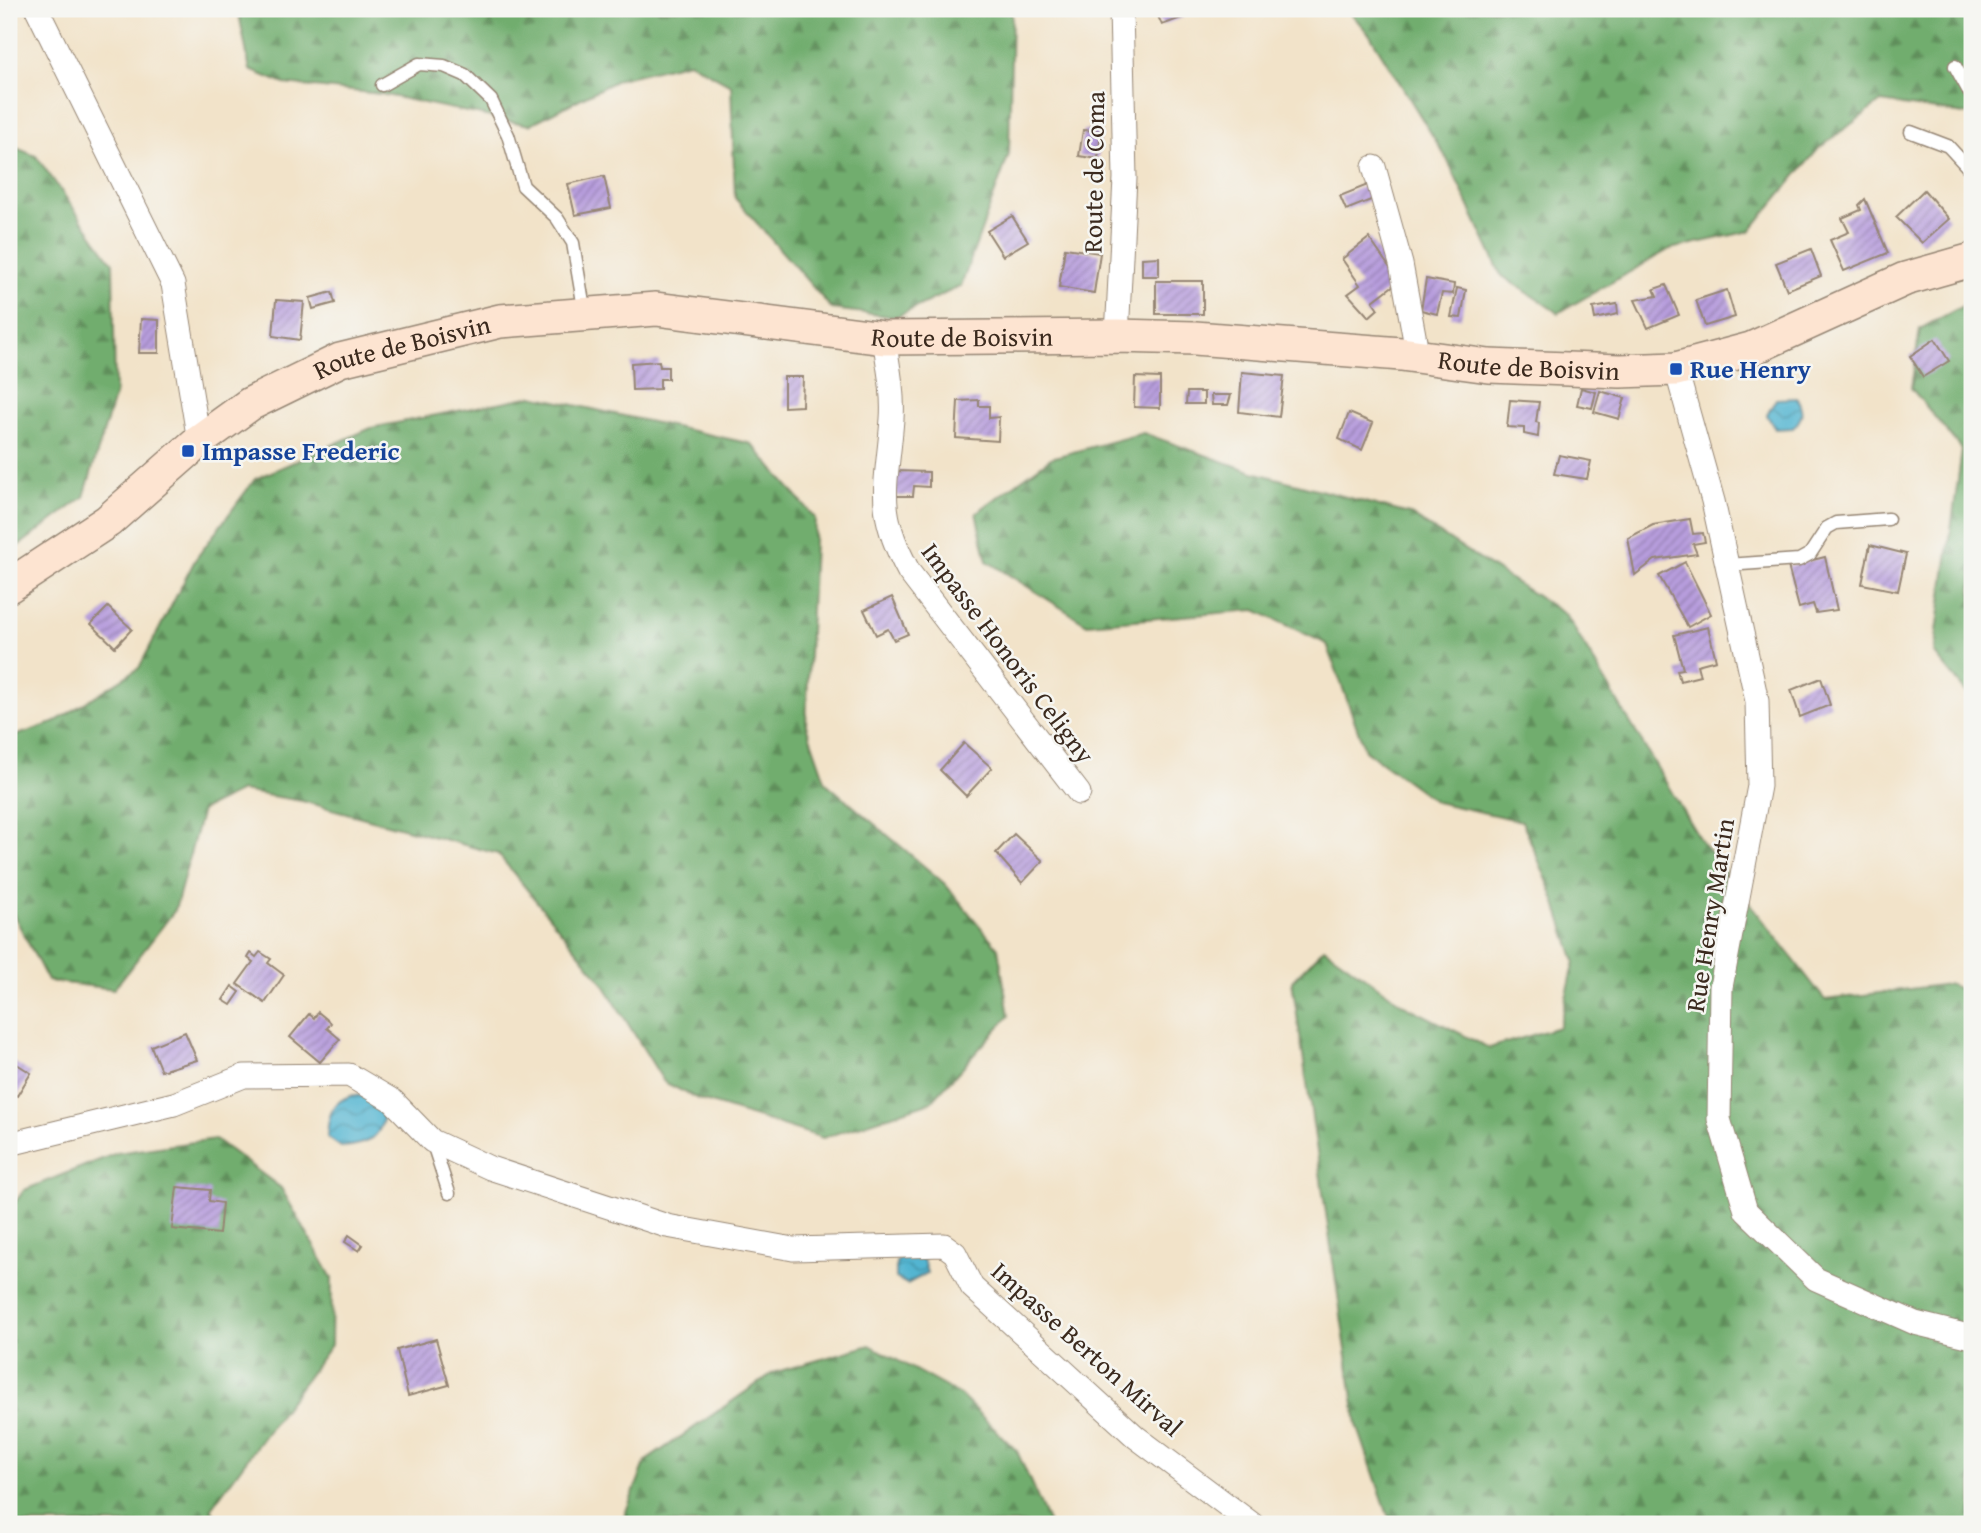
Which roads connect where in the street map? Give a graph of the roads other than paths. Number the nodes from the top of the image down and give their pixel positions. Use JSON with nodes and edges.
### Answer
{"nodes":[{"id":1,"x":37,"y":9,"type":"edge"},
{"id":2,"x":1121,"y":9,"type":"edge"},
{"id":3,"x":1955,"y":66,"type":"dead end"},
{"id":4,"x":382,"y":85,"type":"dead end"},
{"id":5,"x":1972,"y":97,"type":"edge"},
{"id":6,"x":1912,"y":132,"type":"dead end"},
{"id":7,"x":1374,"y":167,"type":"dead end"},
{"id":8,"x":1972,"y":172,"type":"edge"},
{"id":9,"x":1972,"y":260,"type":"edge"},
{"id":10,"x":586,"y":314,"type":"junction"},
{"id":11,"x":1116,"y":335,"type":"junction"},
{"id":12,"x":884,"y":338,"type":"junction"},
{"id":13,"x":1418,"y":357,"type":"junction"},
{"id":14,"x":1676,"y":369,"type":"junction"},
{"id":15,"x":199,"y":441,"type":"junction"},
{"id":16,"x":1888,"y":519,"type":"dead end"},
{"id":17,"x":1727,"y":565,"type":"junction"},
{"id":18,"x":9,"y":586,"type":"edge"},
{"id":19,"x":1079,"y":793,"type":"dead end"},
{"id":20,"x":432,"y":1141,"type":"junction"},
{"id":21,"x":9,"y":1144,"type":"edge"},
{"id":22,"x":449,"y":1193,"type":"dead end"},
{"id":23,"x":1972,"y":1337,"type":"edge"},
{"id":24,"x":1252,"y":1524,"type":"edge"}],
"edges":[{"from":1,"to":15,"type":"street"},
{"from":2,"to":11,"type":"street","name":"Route de Coma"},
{"from":3,"to":5,"type":"lane"},
{"from":4,"to":10,"type":"lane"},
{"from":6,"to":8,"type":"lane"},
{"from":7,"to":13,"type":"street"},
{"from":9,"to":14,"type":"main road","name":"Route de Boisvin"},
{"from":10,"to":12,"type":"main road","name":"Route de Boisvin"},
{"from":10,"to":15,"type":"main road","name":"Route de Boisvin"},
{"from":11,"to":12,"type":"main road","name":"Route de Boisvin"},
{"from":11,"to":13,"type":"main road","name":"Route de Boisvin"},
{"from":12,"to":19,"type":"street","name":"Impasse Honoris Celigny"},
{"from":13,"to":14,"type":"main road","name":"Route de Boisvin"},
{"from":14,"to":17,"type":"street","name":"Rue Henry Martin"},
{"from":15,"to":18,"type":"main road","name":"Route de Boisvin"},
{"from":16,"to":17,"type":"lane"},
{"from":17,"to":23,"type":"street","name":"Rue Henry Martin"},
{"from":20,"to":21,"type":"street","name":"Impasse Berton Mirval"},
{"from":20,"to":22,"type":"lane"},
{"from":20,"to":24,"type":"street","name":"Impasse Berton Mirval"}]}
